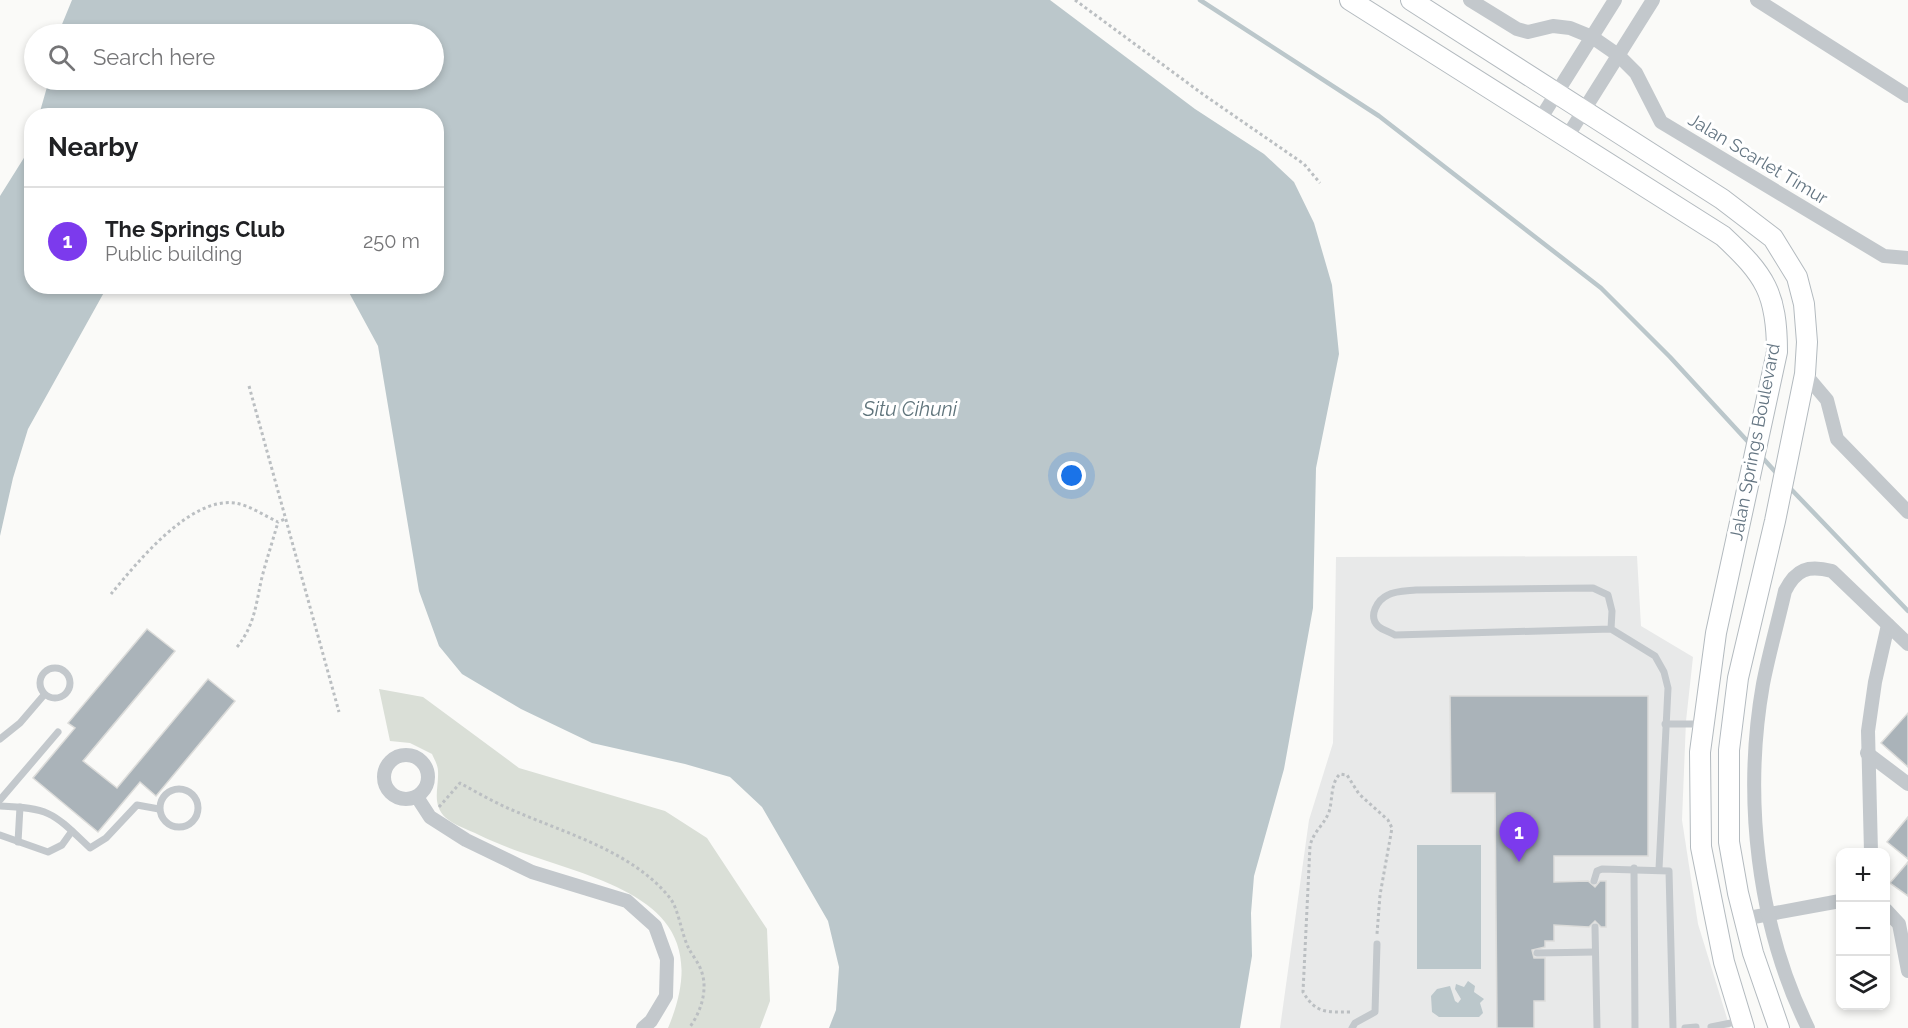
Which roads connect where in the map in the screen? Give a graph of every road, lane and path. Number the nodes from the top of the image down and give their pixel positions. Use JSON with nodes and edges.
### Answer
{"nodes":[{"id":1,"x":1075,"y":0,"type":"edge"},
{"id":2,"x":1350,"y":0,"type":"edge"},
{"id":3,"x":1411,"y":0,"type":"edge"},
{"id":4,"x":1470,"y":0,"type":"edge"},
{"id":5,"x":1615,"y":0,"type":"edge"},
{"id":6,"x":1653,"y":0,"type":"edge"},
{"id":7,"x":1757,"y":0,"type":"edge"},
{"id":8,"x":1592,"y":37,"type":"junction"},
{"id":9,"x":1618,"y":55,"type":"junction"},
{"id":10,"x":1557,"y":93,"type":"junction"},
{"id":11,"x":1908,"y":96,"type":"edge"},
{"id":12,"x":1583,"y":111,"type":"junction"},
{"id":13,"x":1539,"y":121,"type":"junction"},
{"id":14,"x":1567,"y":137,"type":"junction"},
{"id":15,"x":1320,"y":183,"type":"dead end"},
{"id":16,"x":1908,"y":258,"type":"edge"},
{"id":17,"x":1805,"y":374,"type":"junction"},
{"id":18,"x":249,"y":386,"type":"dead end"},
{"id":19,"x":1908,"y":512,"type":"edge"},
{"id":20,"x":285,"y":518,"type":"junction"},
{"id":21,"x":278,"y":522,"type":"junction"},
{"id":22,"x":111,"y":594,"type":"dead end"},
{"id":23,"x":1888,"y":625,"type":"junction"},
{"id":24,"x":1611,"y":629,"type":"junction"},
{"id":25,"x":1908,"y":644,"type":"edge"},
{"id":26,"x":237,"y":647,"type":"dead end"},
{"id":27,"x":44,"y":695,"type":"junction"},
{"id":28,"x":339,"y":712,"type":"dead end"},
{"id":29,"x":1665,"y":724,"type":"junction"},
{"id":30,"x":1702,"y":724,"type":"junction"},
{"id":31,"x":58,"y":732,"type":"dead end"},
{"id":32,"x":0,"y":739,"type":"edge"},
{"id":33,"x":1868,"y":753,"type":"junction"},
{"id":34,"x":1908,"y":784,"type":"edge"},
{"id":35,"x":417,"y":796,"type":"dead end"},
{"id":36,"x":0,"y":800,"type":"edge"},
{"id":37,"x":0,"y":806,"type":"edge"},
{"id":38,"x":20,"y":807,"type":"junction"},
{"id":39,"x":159,"y":809,"type":"junction"},
{"id":40,"x":430,"y":818,"type":"junction"},
{"id":41,"x":72,"y":831,"type":"junction"},
{"id":42,"x":0,"y":835,"type":"edge"},
{"id":43,"x":18,"y":842,"type":"junction"},
{"id":44,"x":1871,"y":848,"type":"edge"},
{"id":45,"x":1634,"y":868,"type":"junction"},
{"id":46,"x":1659,"y":869,"type":"junction"},
{"id":47,"x":1594,"y":881,"type":"dead end"},
{"id":48,"x":1836,"y":903,"type":"edge"},
{"id":49,"x":1890,"y":914,"type":"edge"},
{"id":50,"x":1768,"y":915,"type":"junction"},
{"id":51,"x":1743,"y":919,"type":"junction"},
{"id":52,"x":1904,"y":926,"type":"edge"},
{"id":53,"x":1595,"y":927,"type":"dead end"},
{"id":54,"x":1377,"y":944,"type":"joint"},
{"id":55,"x":1595,"y":952,"type":"junction"},
{"id":56,"x":1537,"y":953,"type":"dead end"},
{"id":57,"x":1908,"y":971,"type":"edge"},
{"id":58,"x":1375,"y":1012,"type":"junction"},
{"id":59,"x":1743,"y":1024,"type":"edge"},
{"id":60,"x":1696,"y":1027,"type":"edge"},
{"id":61,"x":1714,"y":1027,"type":"edge"},
{"id":62,"x":643,"y":1028,"type":"edge"},
{"id":63,"x":688,"y":1028,"type":"edge"},
{"id":64,"x":1352,"y":1028,"type":"edge"},
{"id":65,"x":1597,"y":1028,"type":"edge"},
{"id":66,"x":1635,"y":1028,"type":"edge"},
{"id":67,"x":1673,"y":1028,"type":"edge"},
{"id":68,"x":1685,"y":1028,"type":"edge"},
{"id":69,"x":1779,"y":1028,"type":"edge"},
{"id":70,"x":1808,"y":1028,"type":"edge"}],
"edges":[{"from":1,"to":15,"type":"path"},
{"from":2,"to":13,"type":"main road","name":"Jalan Springs Boulevard"},
{"from":3,"to":10,"type":"main road","name":"Jalan Springs Boulevard"},
{"from":4,"to":8,"type":"street","name":"Jalan Scarlet Timur"},
{"from":5,"to":8,"type":"street"},
{"from":6,"to":9,"type":"street"},
{"from":7,"to":11,"type":"street"},
{"from":8,"to":9,"type":"street","name":"Jalan Scarlet Timur"},
{"from":8,"to":10,"type":"street"},
{"from":9,"to":12,"type":"street"},
{"from":9,"to":16,"type":"street","name":"Jalan Scarlet Timur"},
{"from":10,"to":12,"type":"main road","name":"Jalan Springs Boulevard"},
{"from":10,"to":13,"type":"street"},
{"from":12,"to":14,"type":"street"},
{"from":12,"to":17,"type":"main road","name":"Jalan Springs Boulevard"},
{"from":13,"to":14,"type":"main road","name":"Jalan Springs Boulevard"},
{"from":14,"to":30,"type":"main road","name":"Jalan Springs Boulevard"},
{"from":17,"to":19,"type":"street"},
{"from":17,"to":51,"type":"main road","name":"Jalan Springs Boulevard"},
{"from":18,"to":20,"type":"path"},
{"from":20,"to":21,"type":"path"},
{"from":20,"to":28,"type":"path"},
{"from":21,"to":22,"type":"path"},
{"from":21,"to":26,"type":"path"},
{"from":23,"to":25,"type":"street"},
{"from":23,"to":33,"type":"street"},
{"from":23,"to":50,"type":"street"},
{"from":24,"to":24,"type":"lane"},
{"from":24,"to":29,"type":"lane"},
{"from":27,"to":27,"type":"lane"},
{"from":27,"to":32,"type":"lane"},
{"from":29,"to":30,"type":"lane"},
{"from":29,"to":46,"type":"lane"},
{"from":30,"to":59,"type":"main road","name":"Jalan Springs Boulevard"},
{"from":31,"to":36,"type":"lane"},
{"from":33,"to":34,"type":"street"},
{"from":33,"to":44,"type":"street"},
{"from":35,"to":40,"type":"street"},
{"from":37,"to":38,"type":"lane"},
{"from":38,"to":41,"type":"lane"},
{"from":38,"to":43,"type":"lane"},
{"from":39,"to":39,"type":"lane"},
{"from":39,"to":41,"type":"lane"},
{"from":40,"to":62,"type":"street"},
{"from":40,"to":63,"type":"path"},
{"from":41,"to":43,"type":"lane"},
{"from":42,"to":43,"type":"lane"},
{"from":45,"to":46,"type":"lane"},
{"from":45,"to":47,"type":"lane"},
{"from":45,"to":66,"type":"lane"},
{"from":46,"to":67,"type":"lane"},
{"from":48,"to":50,"type":"street"},
{"from":49,"to":52,"type":"street"},
{"from":50,"to":51,"type":"street"},
{"from":50,"to":70,"type":"street"},
{"from":51,"to":69,"type":"main road","name":"Jalan Springs Boulevard"},
{"from":52,"to":57,"type":"street"},
{"from":53,"to":55,"type":"lane"},
{"from":54,"to":58,"type":"lane"},
{"from":54,"to":58,"type":"path"},
{"from":55,"to":56,"type":"lane"},
{"from":55,"to":65,"type":"lane"},
{"from":58,"to":64,"type":"lane"},
{"from":59,"to":61,"type":"lane"},
{"from":60,"to":68,"type":"lane"}]}
